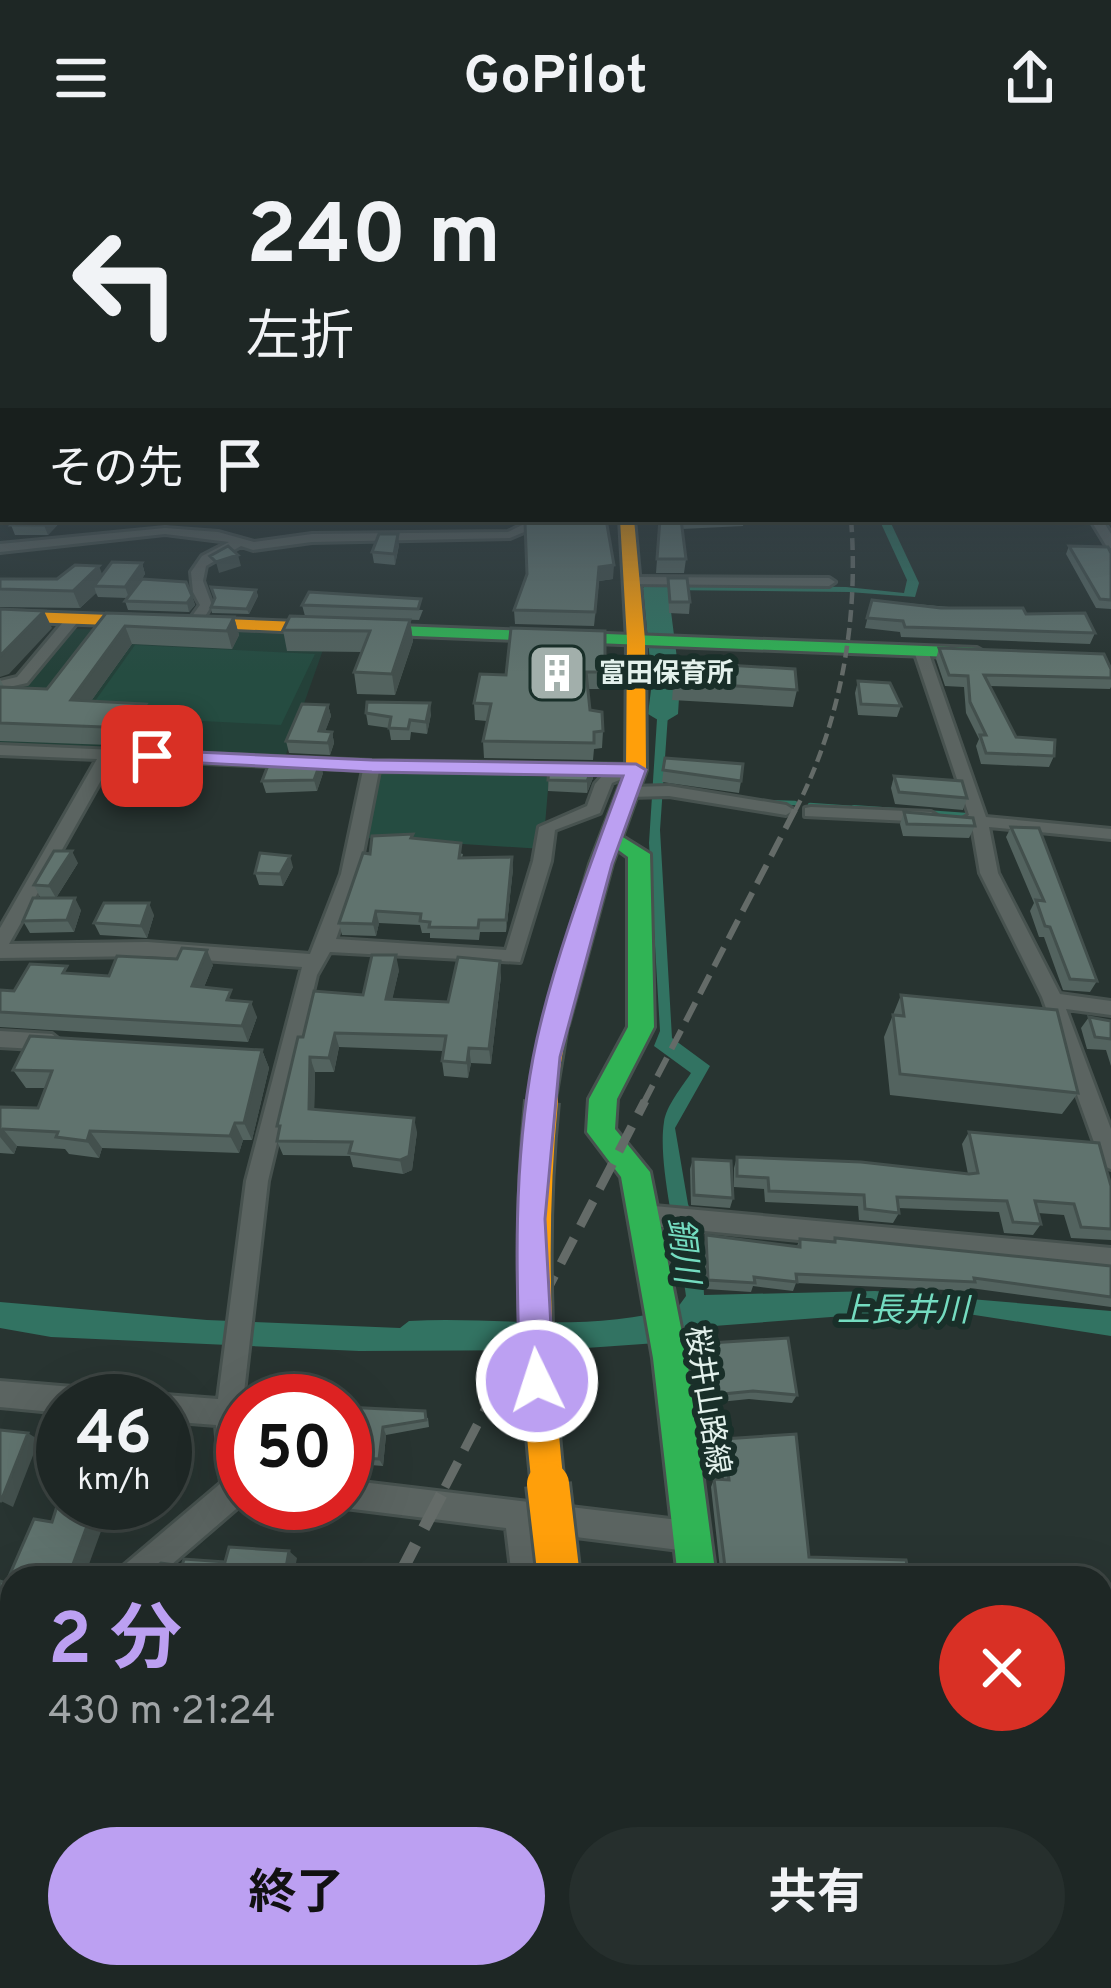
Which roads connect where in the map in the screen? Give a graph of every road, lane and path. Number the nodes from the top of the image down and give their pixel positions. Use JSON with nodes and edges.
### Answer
{"nodes":[{"id":1,"x":293,"y":522,"type":"edge"},
{"id":2,"x":433,"y":522,"type":"edge"},
{"id":3,"x":530,"y":522,"type":"edge"},
{"id":4,"x":627,"y":522,"type":"edge"},
{"id":5,"x":431,"y":536,"type":"junction"},
{"id":6,"x":3,"y":538,"type":"edge"},
{"id":7,"x":286,"y":540,"type":"junction"},
{"id":8,"x":238,"y":543,"type":"junction"},
{"id":9,"x":632,"y":581,"type":"junction"},
{"id":10,"x":829,"y":582,"type":"dead end"},
{"id":11,"x":0,"y":616,"type":"edge"},
{"id":12,"x":74,"y":619,"type":"junction"},
{"id":13,"x":194,"y":623,"type":"junction"},
{"id":14,"x":636,"y":640,"type":"junction"},
{"id":15,"x":921,"y":651,"type":"junction"},
{"id":16,"x":1014,"y":654,"type":"edge"},
{"id":17,"x":0,"y":685,"type":"edge"},
{"id":18,"x":0,"y":750,"type":"edge"},
{"id":19,"x":108,"y":754,"type":"junction"},
{"id":20,"x":372,"y":766,"type":"junction"},
{"id":21,"x":633,"y":779,"type":"junction"},
{"id":22,"x":786,"y":810,"type":"dead end"},
{"id":23,"x":811,"y":812,"type":"dead end"},
{"id":24,"x":979,"y":820,"type":"junction"},
{"id":25,"x":1111,"y":834,"type":"edge"},
{"id":26,"x":614,"y":838,"type":"junction"},
{"id":27,"x":0,"y":947,"type":"edge"},
{"id":28,"x":319,"y":953,"type":"junction"},
{"id":29,"x":1053,"y":1000,"type":"junction"},
{"id":30,"x":1111,"y":1008,"type":"edge"},
{"id":31,"x":0,"y":1039,"type":"edge"},
{"id":32,"x":72,"y":1043,"type":"edge"},
{"id":33,"x":1111,"y":1159,"type":"edge"},
{"id":34,"x":643,"y":1215,"type":"junction"},
{"id":35,"x":1111,"y":1259,"type":"edge"},
{"id":36,"x":234,"y":1374,"type":"edge"},
{"id":37,"x":0,"y":1394,"type":"edge"},
{"id":38,"x":36,"y":1397,"type":"edge"},
{"id":39,"x":372,"y":1497,"type":"edge"},
{"id":40,"x":216,"y":1509,"type":"edge"},
{"id":41,"x":519,"y":1514,"type":"junction"},
{"id":42,"x":694,"y":1537,"type":"junction"},
{"id":43,"x":147,"y":1566,"type":"edge"},
{"id":44,"x":526,"y":1566,"type":"edge"},
{"id":45,"x":558,"y":1566,"type":"edge"},
{"id":46,"x":696,"y":1566,"type":"edge"}],
"edges":[{"from":1,"to":7,"type":"street"},
{"from":2,"to":5,"type":"street"},
{"from":3,"to":5,"type":"street"},
{"from":4,"to":9,"type":"main road"},
{"from":5,"to":7,"type":"street"},
{"from":6,"to":8,"type":"street"},
{"from":7,"to":8,"type":"street"},
{"from":8,"to":13,"type":"street"},
{"from":9,"to":10,"type":"street"},
{"from":9,"to":14,"type":"main road"},
{"from":11,"to":12,"type":"main road"},
{"from":12,"to":13,"type":"main road"},
{"from":12,"to":17,"type":"street"},
{"from":13,"to":14,"type":"main road"},
{"from":14,"to":15,"type":"main road"},
{"from":14,"to":21,"type":"main road"},
{"from":15,"to":16,"type":"main road"},
{"from":15,"to":24,"type":"street"},
{"from":18,"to":19,"type":"street"},
{"from":19,"to":20,"type":"street"},
{"from":19,"to":27,"type":"street"},
{"from":20,"to":21,"type":"street"},
{"from":20,"to":28,"type":"street"},
{"from":21,"to":22,"type":"street"},
{"from":21,"to":26,"type":"main road"},
{"from":21,"to":28,"type":"street"},
{"from":23,"to":24,"type":"street"},
{"from":24,"to":25,"type":"street"},
{"from":24,"to":29,"type":"street"},
{"from":26,"to":34,"type":"main road","name":"桜井山路線"},
{"from":26,"to":45,"type":"main road","bridge":true},
{"from":27,"to":28,"type":"street"},
{"from":28,"to":36,"type":"street"},
{"from":29,"to":30,"type":"street"},
{"from":29,"to":33,"type":"street"},
{"from":31,"to":32,"type":"street"},
{"from":34,"to":35,"type":"street"},
{"from":34,"to":42,"type":"main road","name":"桜井山路線"},
{"from":37,"to":38,"type":"street"},
{"from":39,"to":41,"type":"street"},
{"from":40,"to":43,"type":"street"},
{"from":41,"to":42,"type":"street"},
{"from":41,"to":44,"type":"street"},
{"from":42,"to":46,"type":"main road","name":"桜井山路線"}]}
